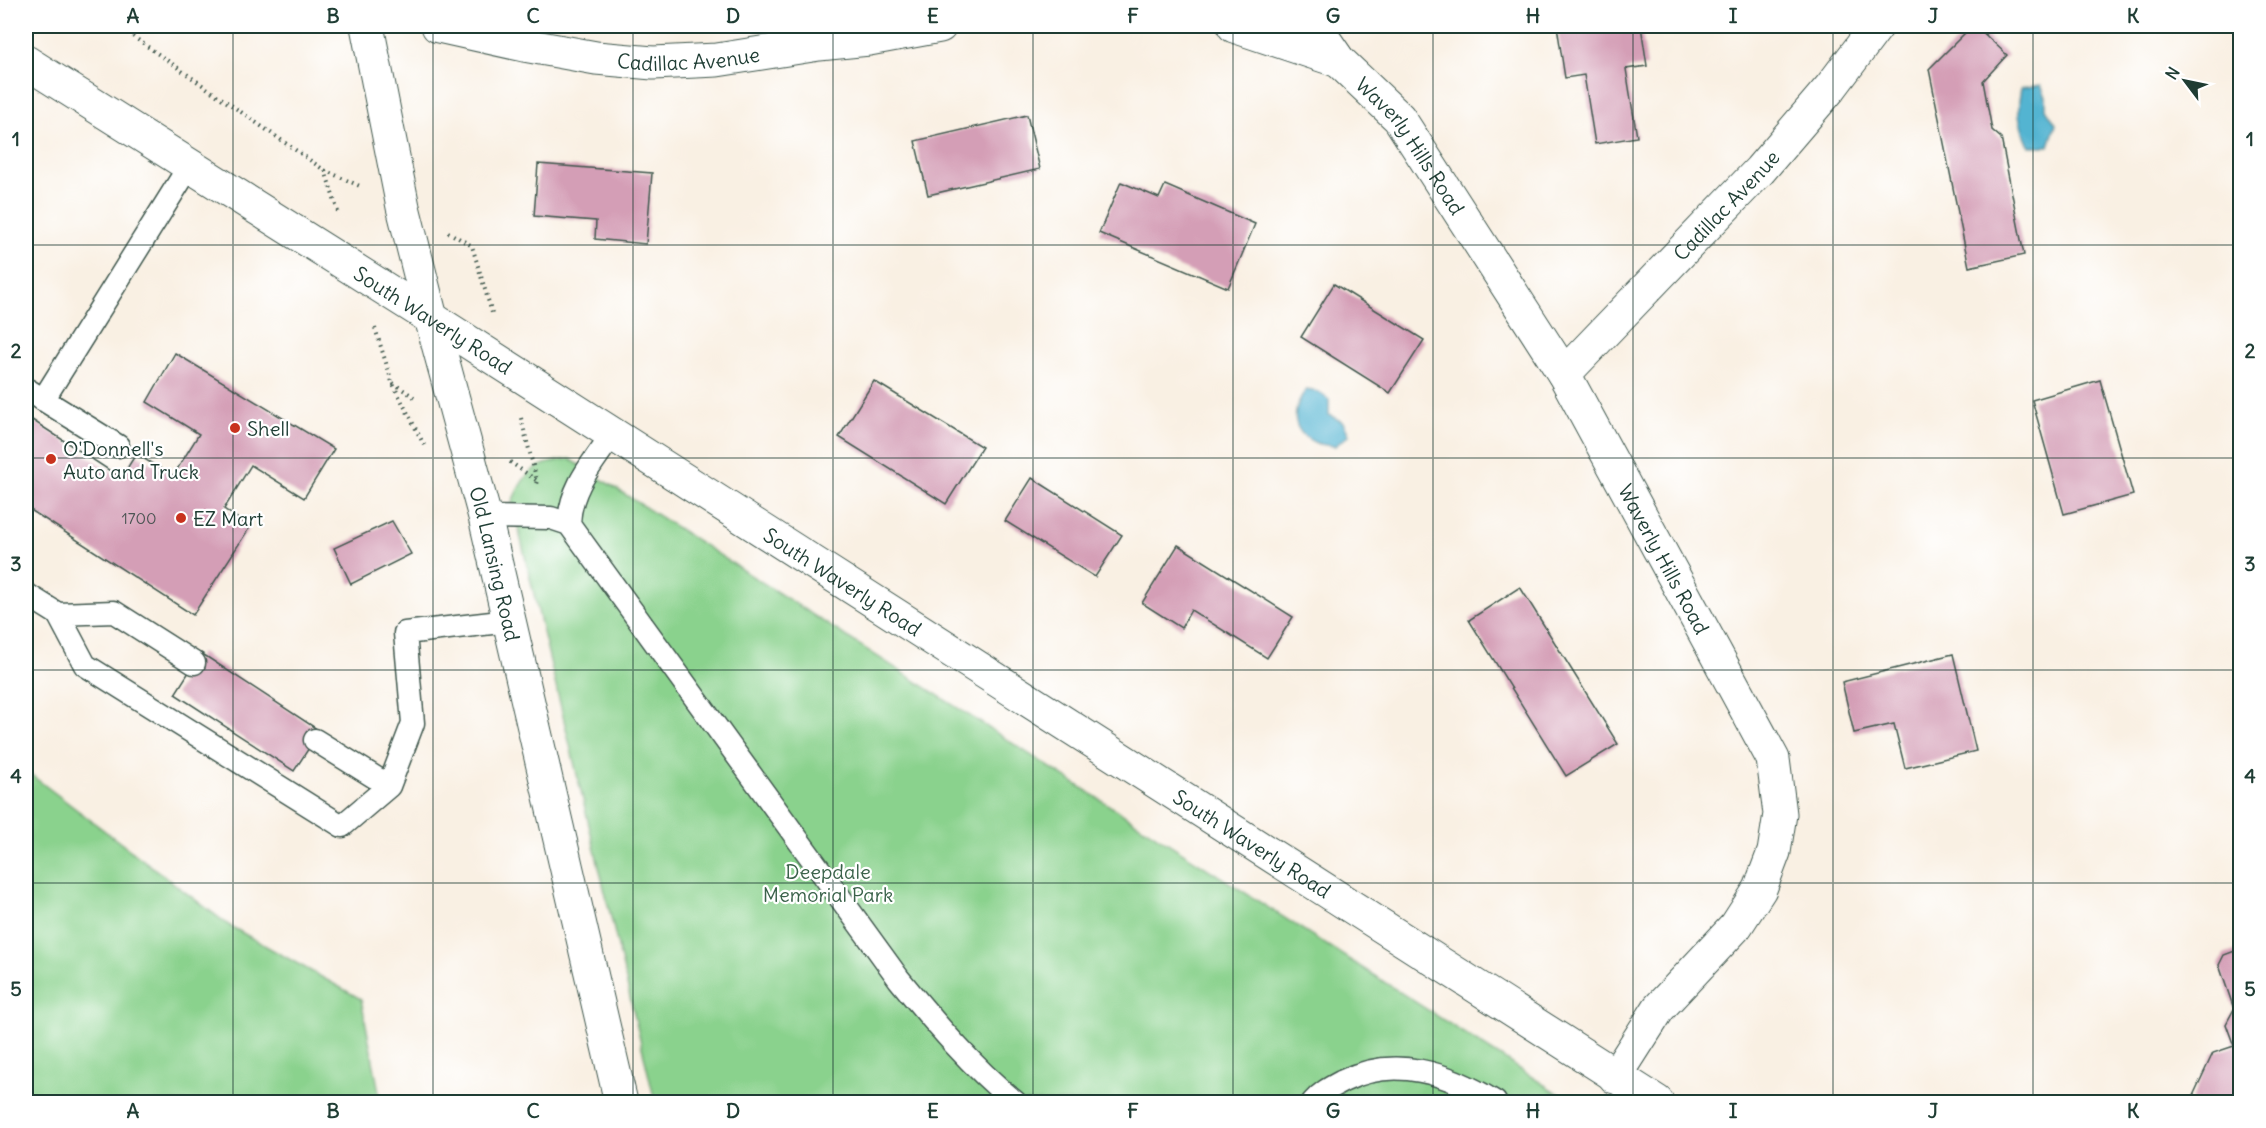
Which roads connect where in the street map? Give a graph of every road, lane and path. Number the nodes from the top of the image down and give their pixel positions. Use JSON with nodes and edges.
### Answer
{"nodes":[{"id":1,"x":118,"y":26,"type":"edge"},
{"id":2,"x":367,"y":26,"type":"edge"},
{"id":3,"x":438,"y":26,"type":"edge"},
{"id":4,"x":940,"y":26,"type":"edge"},
{"id":5,"x":1234,"y":26,"type":"edge"},
{"id":6,"x":1315,"y":26,"type":"edge"},
{"id":7,"x":1877,"y":26,"type":"edge"},
{"id":8,"x":1339,"y":61,"type":"junction"},
{"id":9,"x":26,"y":62,"type":"edge"},
{"id":10,"x":190,"y":165,"type":"junction"},
{"id":11,"x":324,"y":170,"type":"dead end"},
{"id":12,"x":472,"y":246,"type":"dead end"},
{"id":13,"x":431,"y":318,"type":"junction"},
{"id":14,"x":507,"y":367,"type":"junction"},
{"id":15,"x":1564,"y":374,"type":"junction"},
{"id":16,"x":34,"y":394,"type":"edge"},
{"id":17,"x":612,"y":435,"type":"junction"},
{"id":18,"x":118,"y":446,"type":"dead end"},
{"id":19,"x":525,"y":516,"type":"junction"},
{"id":20,"x":484,"y":517,"type":"junction"},
{"id":21,"x":569,"y":524,"type":"junction"},
{"id":22,"x":26,"y":594,"type":"edge"},
{"id":23,"x":58,"y":614,"type":"junction"},
{"id":24,"x":509,"y":621,"type":"junction"},
{"id":25,"x":194,"y":663,"type":"dead end"},
{"id":26,"x":315,"y":740,"type":"dead end"},
{"id":27,"x":389,"y":786,"type":"junction"},
{"id":28,"x":1616,"y":1077,"type":"junction"},
{"id":29,"x":621,"y":1102,"type":"edge"},
{"id":30,"x":1014,"y":1102,"type":"edge"},
{"id":31,"x":1313,"y":1102,"type":"edge"},
{"id":32,"x":1495,"y":1102,"type":"edge"},
{"id":33,"x":1657,"y":1102,"type":"edge"}],
"edges":[{"from":1,"to":11,"type":"path"},
{"from":2,"to":13,"type":"street","name":"Old Lansing Road"},
{"from":3,"to":4,"type":"street","name":"Cadillac Avenue"},
{"from":5,"to":8,"type":"street","name":"Waverly Hills Road"},
{"from":6,"to":8,"type":"street","name":"Waverly Hills Road"},
{"from":7,"to":15,"type":"street","name":"Cadillac Avenue"},
{"from":8,"to":15,"type":"street","name":"Waverly Hills Road"},
{"from":9,"to":10,"type":"street","name":"South Waverly Road"},
{"from":10,"to":13,"type":"street","name":"South Waverly Road"},
{"from":10,"to":16,"type":"lane"},
{"from":12,"to":14,"type":"path"},
{"from":13,"to":14,"type":"street","name":"South Waverly Road"},
{"from":13,"to":20,"type":"street","name":"Old Lansing Road"},
{"from":14,"to":17,"type":"street","name":"South Waverly Road"},
{"from":14,"to":19,"type":"path"},
{"from":15,"to":28,"type":"street","name":"Waverly Hills Road"},
{"from":16,"to":18,"type":"lane"},
{"from":17,"to":21,"type":"lane"},
{"from":17,"to":28,"type":"street","name":"South Waverly Road"},
{"from":19,"to":20,"type":"lane"},
{"from":19,"to":21,"type":"lane"},
{"from":20,"to":24,"type":"street","name":"Old Lansing Road"},
{"from":21,"to":30,"type":"lane"},
{"from":22,"to":23,"type":"lane"},
{"from":23,"to":25,"type":"lane"},
{"from":23,"to":27,"type":"lane"},
{"from":24,"to":27,"type":"lane"},
{"from":24,"to":29,"type":"street","name":"Old Lansing Road"},
{"from":26,"to":27,"type":"lane"},
{"from":28,"to":33,"type":"street","name":"South Waverly Road"},
{"from":31,"to":32,"type":"lane"}]}
